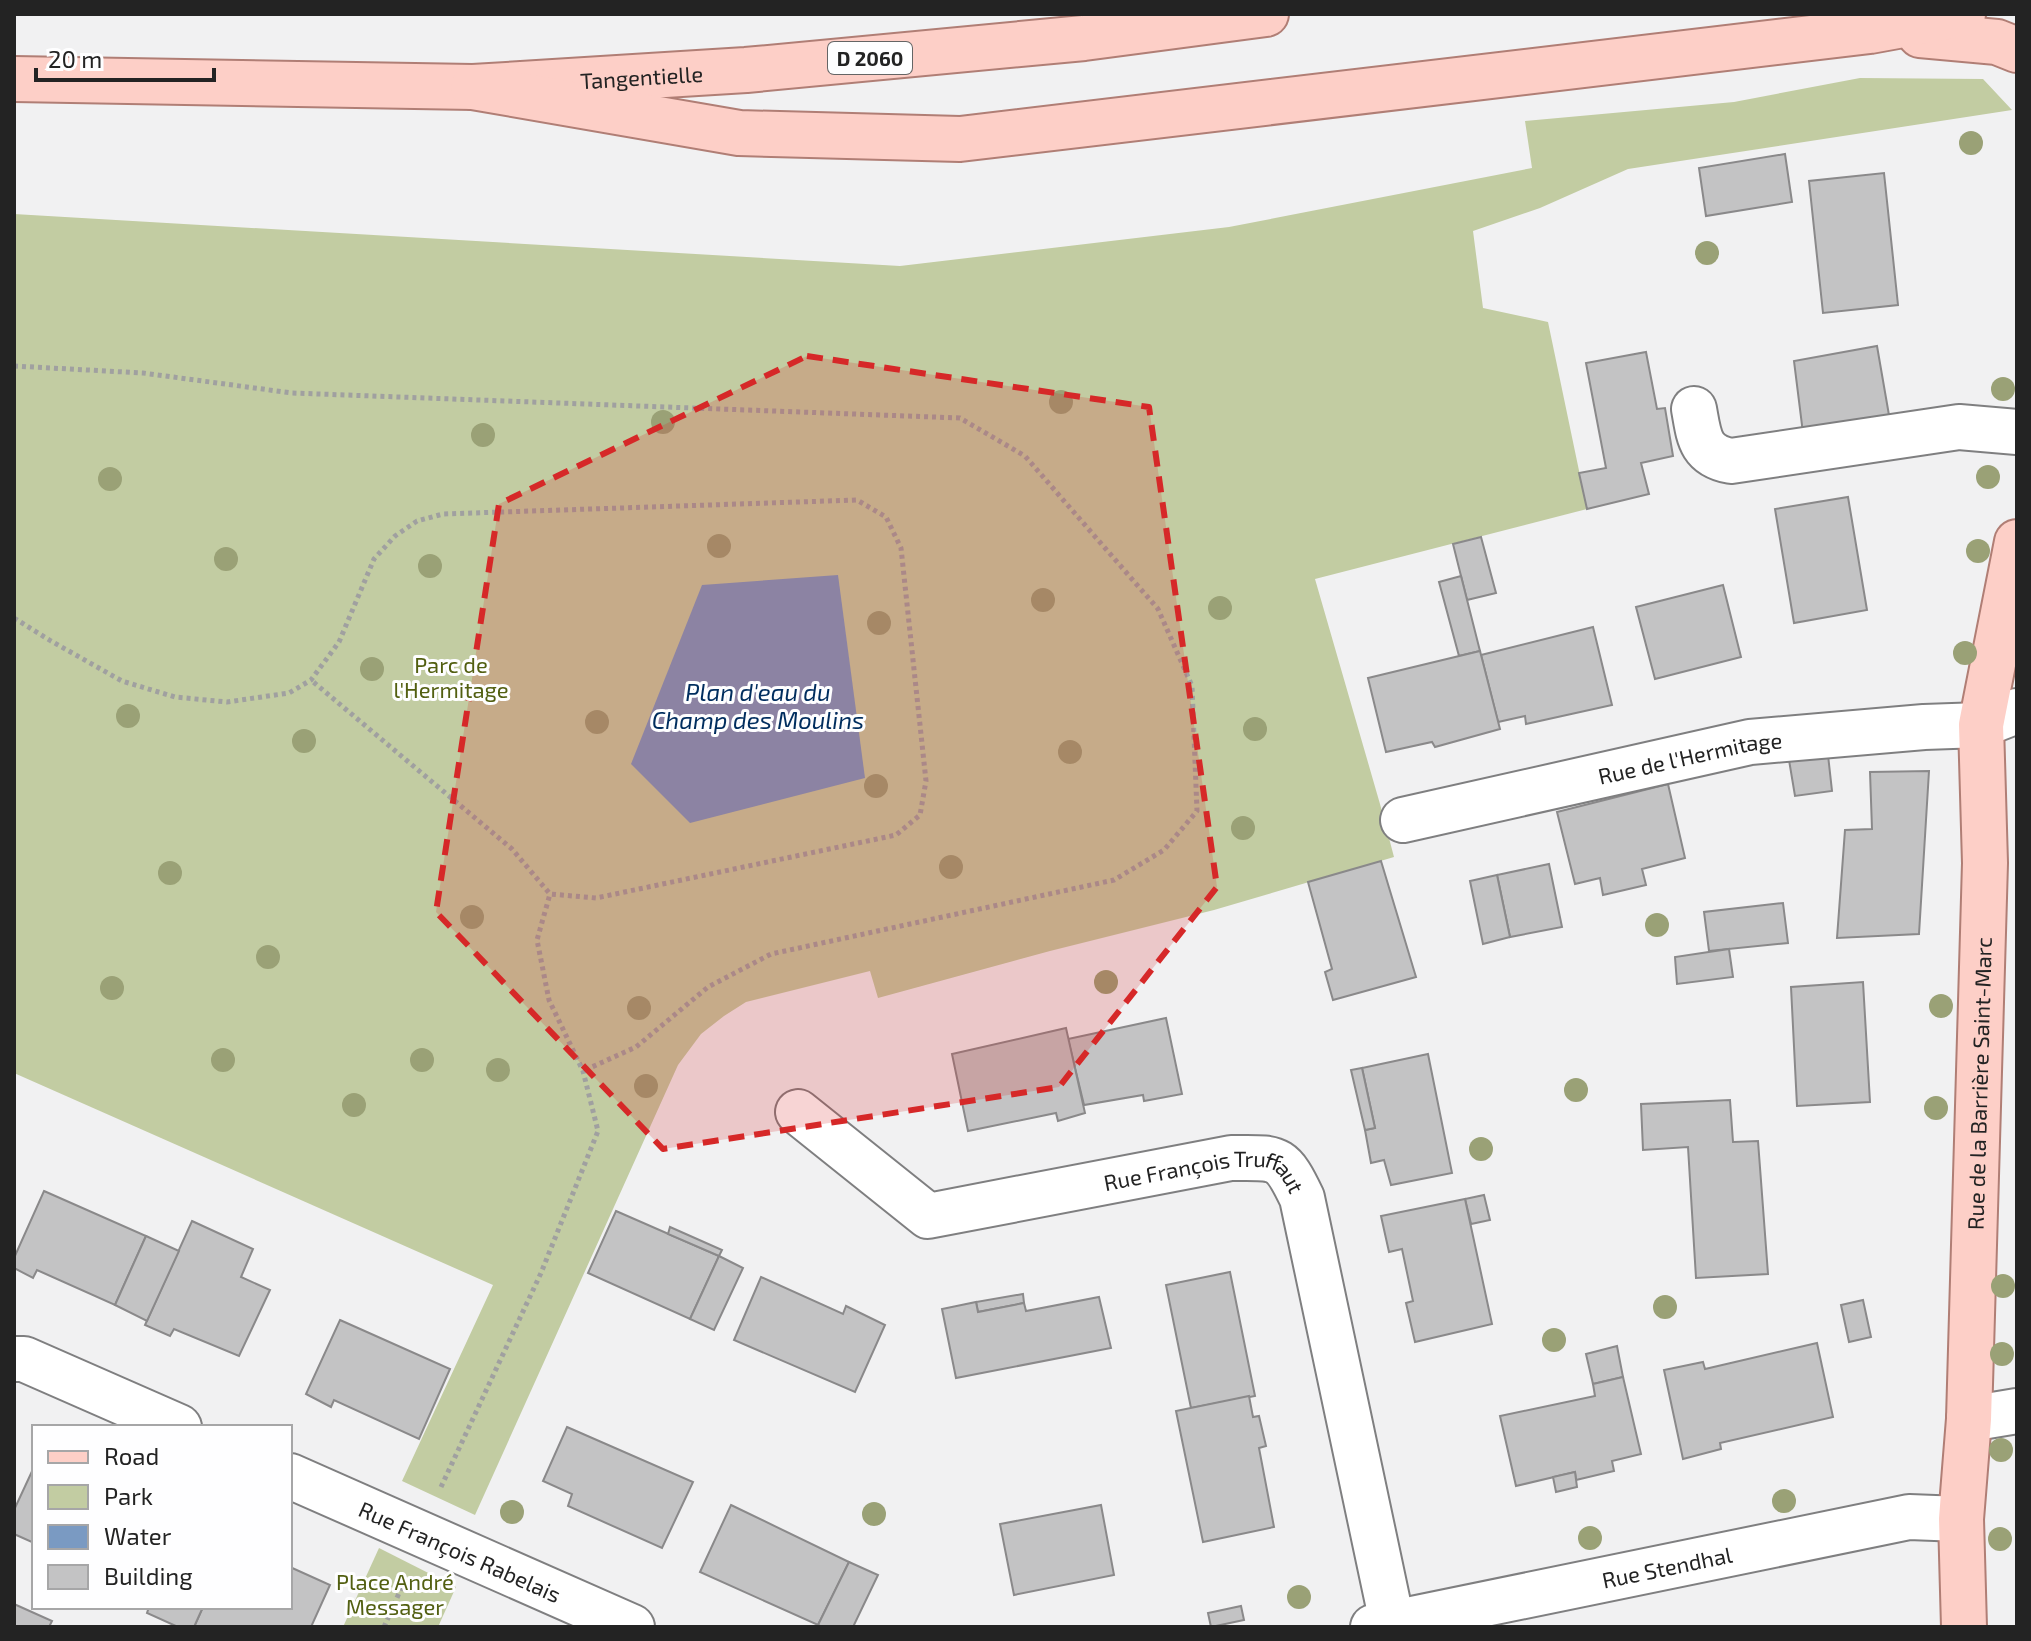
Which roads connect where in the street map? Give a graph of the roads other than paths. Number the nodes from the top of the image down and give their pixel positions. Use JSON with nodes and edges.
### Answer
{"nodes":[{"id":1,"x":1266,"y":14,"type":"edge"},
{"id":2,"x":1963,"y":14,"type":"edge"},
{"id":3,"x":1870,"y":31,"type":"junction"},
{"id":4,"x":2017,"y":50,"type":"edge"},
{"id":5,"x":14,"y":79,"type":"edge"},
{"id":6,"x":473,"y":87,"type":"junction"},
{"id":7,"x":1694,"y":409,"type":"dead end"},
{"id":8,"x":2017,"y":432,"type":"edge"},
{"id":9,"x":2017,"y":542,"type":"edge"},
{"id":10,"x":1999,"y":718,"type":"edge"},
{"id":11,"x":1403,"y":820,"type":"dead end"},
{"id":12,"x":798,"y":1112,"type":"dead end"},
{"id":13,"x":14,"y":1359,"type":"edge"},
{"id":14,"x":2017,"y":1411,"type":"edge"},
{"id":15,"x":1969,"y":1419,"type":"junction"},
{"id":16,"x":174,"y":1425,"type":"edge"},
{"id":17,"x":292,"y":1477,"type":"edge"},
{"id":18,"x":1961,"y":1519,"type":"junction"},
{"id":19,"x":1382,"y":1625,"type":"edge"},
{"id":20,"x":632,"y":1627,"type":"edge"},
{"id":21,"x":1964,"y":1627,"type":"edge"}],
"edges":[{"from":1,"to":6,"type":"main road","name":"Tangentielle","number":"D 2060"},
{"from":2,"to":3,"type":"main road"},
{"from":3,"to":4,"type":"main road"},
{"from":3,"to":6,"type":"main road"},
{"from":5,"to":6,"type":"main road","name":"Tangentielle","number":"D 2060"},
{"from":7,"to":8,"type":"street"},
{"from":9,"to":10,"type":"main road","name":"Rue de la Barrière Saint-Marc"},
{"from":10,"to":11,"type":"street","name":"Rue de l'Hermitage"},
{"from":10,"to":15,"type":"main road","name":"Rue de la Barrière Saint-Marc"},
{"from":12,"to":19,"type":"street","name":"Rue François Truffaut"},
{"from":13,"to":16,"type":"street"},
{"from":14,"to":15,"type":"street"},
{"from":15,"to":18,"type":"main road","name":"Rue de la Barrière Saint-Marc"},
{"from":17,"to":20,"type":"street","name":"Rue François Rabelais"},
{"from":18,"to":19,"type":"street","name":"Rue Stendhal"},
{"from":18,"to":21,"type":"main road","name":"Rue de la Barrière Saint-Marc"}]}
